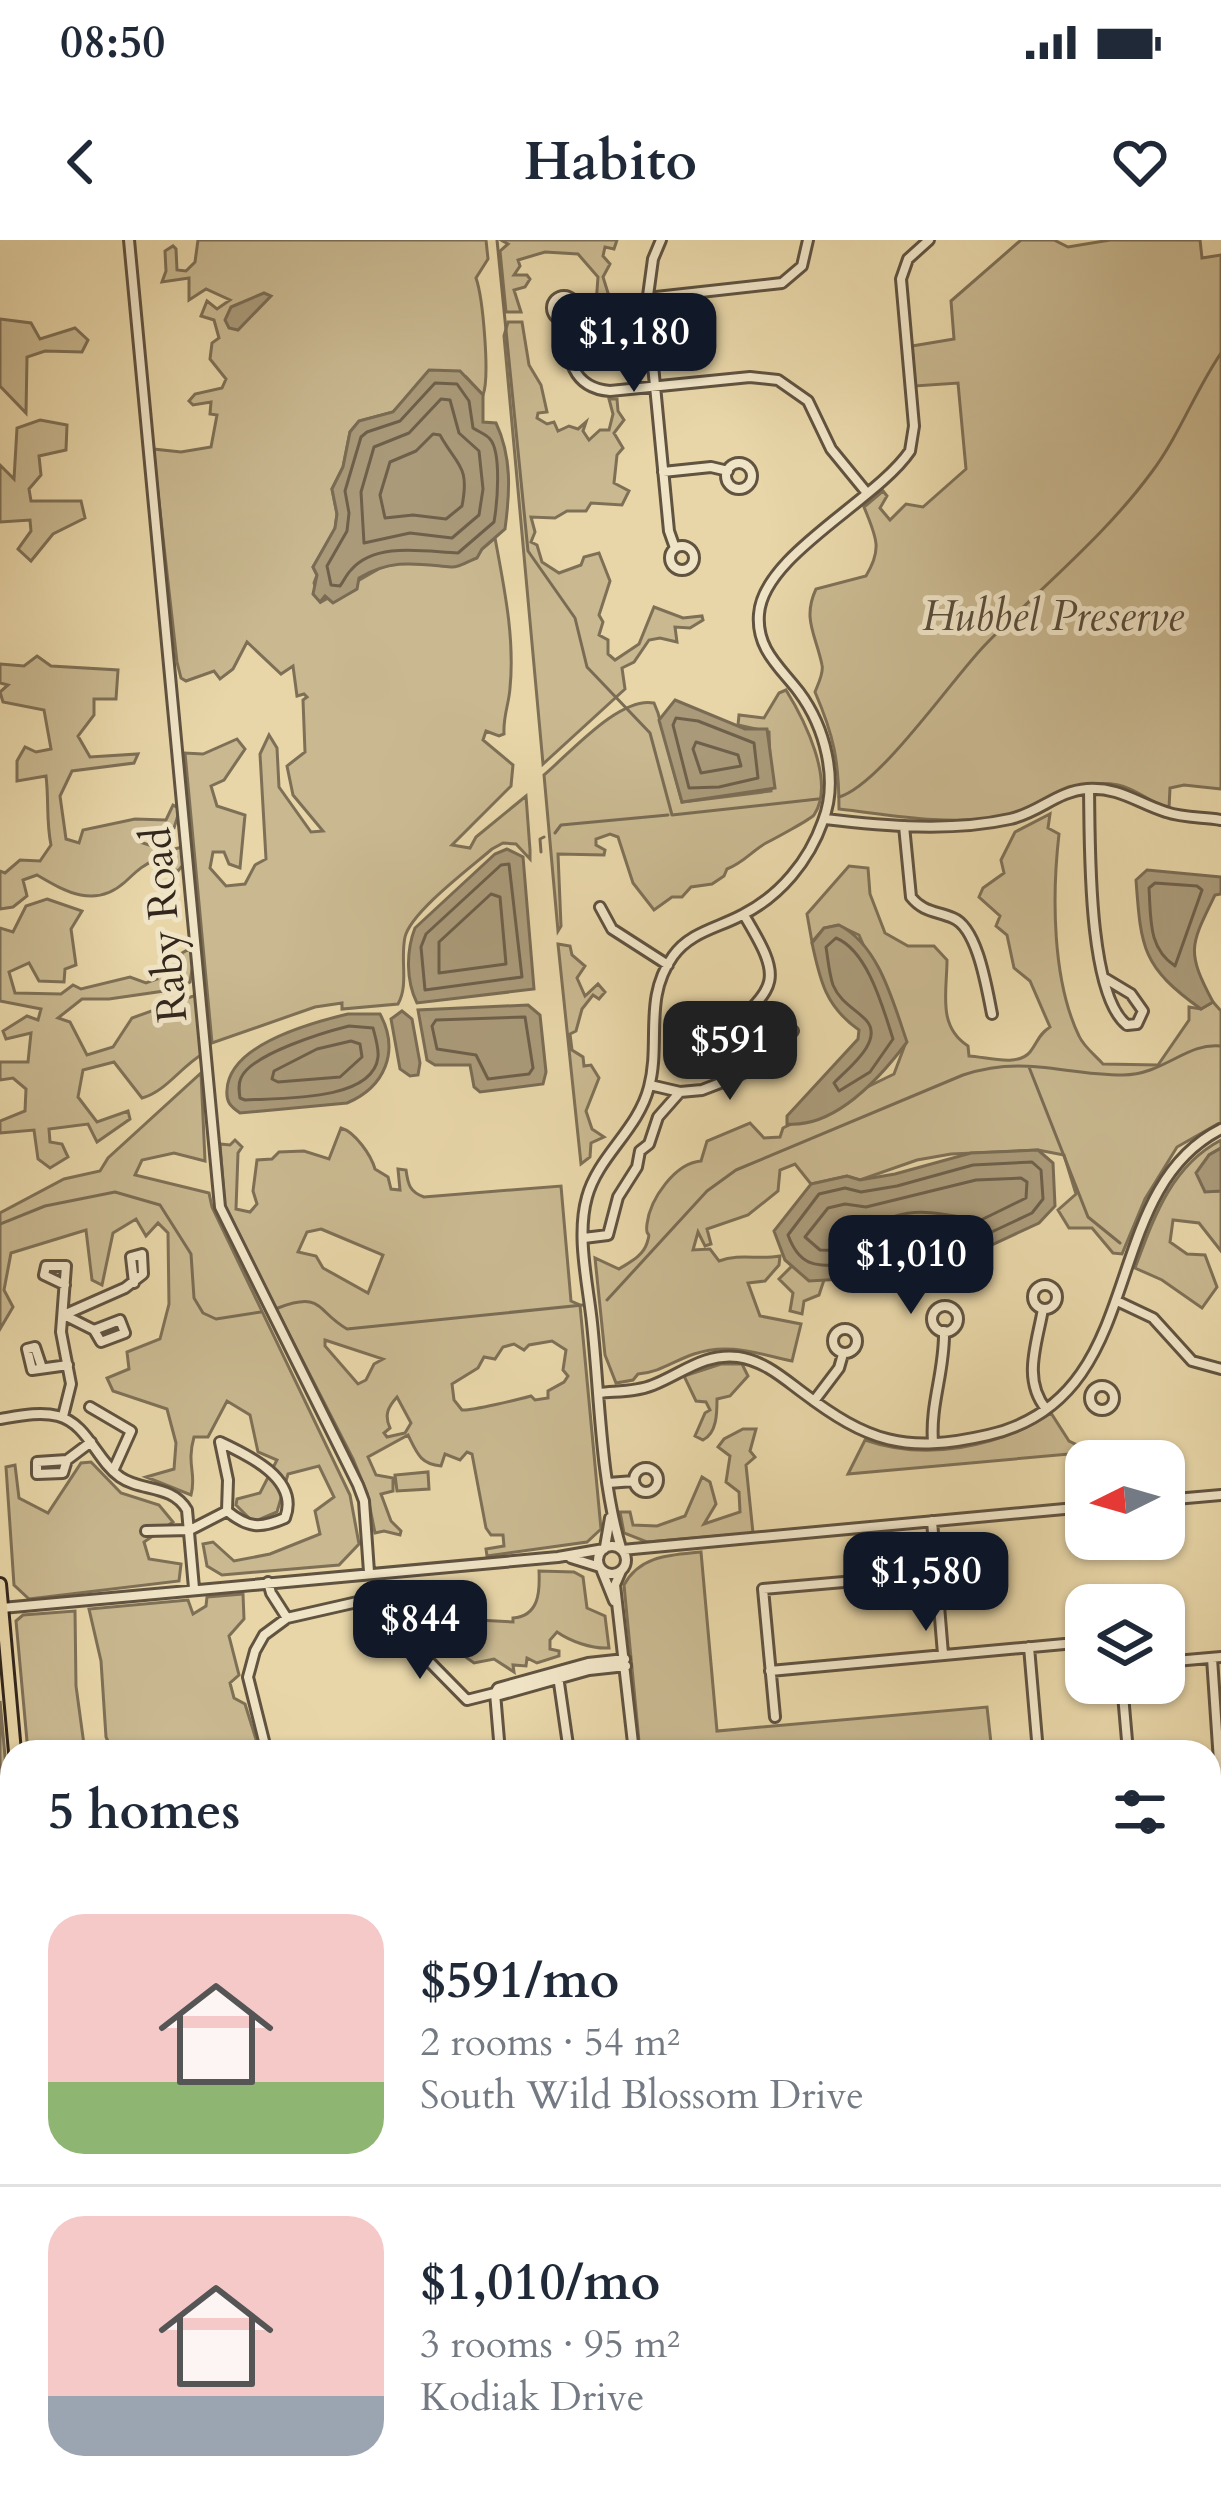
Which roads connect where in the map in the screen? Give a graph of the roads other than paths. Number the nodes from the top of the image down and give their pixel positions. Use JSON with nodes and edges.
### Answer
{"nodes":[{"id":1,"x":129,"y":240,"type":"edge"},
{"id":2,"x":661,"y":240,"type":"edge"},
{"id":3,"x":808,"y":240,"type":"edge"},
{"id":4,"x":925,"y":241,"type":"edge"},
{"id":5,"x":646,"y":298,"type":"junction"},
{"id":6,"x":565,"y":320,"type":"dead end"},
{"id":7,"x":655,"y":386,"type":"junction"},
{"id":8,"x":728,"y":471,"type":"dead end"},
{"id":9,"x":663,"y":472,"type":"junction"},
{"id":10,"x":867,"y":493,"type":"junction"},
{"id":11,"x":675,"y":548,"type":"dead end"},
{"id":12,"x":1089,"y":789,"type":"junction"},
{"id":13,"x":825,"y":819,"type":"junction"},
{"id":14,"x":1221,"y":820,"type":"edge"},
{"id":15,"x":904,"y":826,"type":"junction"},
{"id":16,"x":600,"y":907,"type":"dead end"},
{"id":17,"x":744,"y":915,"type":"junction"},
{"id":18,"x":668,"y":965,"type":"junction"},
{"id":19,"x":1106,"y":979,"type":"junction"},
{"id":20,"x":992,"y":1014,"type":"dead end"},
{"id":21,"x":793,"y":1030,"type":"dead end"},
{"id":22,"x":728,"y":1080,"type":"junction"},
{"id":23,"x":650,"y":1085,"type":"junction"},
{"id":24,"x":680,"y":1091,"type":"junction"},
{"id":25,"x":1221,"y":1130,"type":"edge"},
{"id":26,"x":624,"y":1138,"type":"junction"},
{"id":27,"x":640,"y":1151,"type":"junction"},
{"id":28,"x":584,"y":1238,"type":"junction"},
{"id":29,"x":134,"y":1283,"type":"dead end"},
{"id":30,"x":65,"y":1286,"type":"dead end"},
{"id":31,"x":1117,"y":1301,"type":"junction"},
{"id":32,"x":1043,"y":1310,"type":"dead end"},
{"id":33,"x":64,"y":1315,"type":"junction"},
{"id":34,"x":94,"y":1330,"type":"dead end"},
{"id":35,"x":944,"y":1331,"type":"dead end"},
{"id":36,"x":843,"y":1354,"type":"dead end"},
{"id":37,"x":68,"y":1365,"type":"junction"},
{"id":38,"x":42,"y":1368,"type":"dead end"},
{"id":39,"x":1221,"y":1369,"type":"edge"},
{"id":40,"x":1078,"y":1380,"type":"junction"},
{"id":41,"x":1092,"y":1391,"type":"dead end"},
{"id":42,"x":599,"y":1393,"type":"junction"},
{"id":43,"x":814,"y":1401,"type":"junction"},
{"id":44,"x":90,"y":1407,"type":"dead end"},
{"id":45,"x":1046,"y":1409,"type":"junction"},
{"id":46,"x":62,"y":1416,"type":"junction"},
{"id":47,"x":0,"y":1419,"type":"edge"},
{"id":48,"x":91,"y":1442,"type":"junction"},
{"id":49,"x":933,"y":1442,"type":"junction"},
{"id":50,"x":67,"y":1460,"type":"dead end"},
{"id":51,"x":113,"y":1472,"type":"junction"},
{"id":52,"x":634,"y":1480,"type":"dead end"},
{"id":53,"x":608,"y":1483,"type":"junction"},
{"id":54,"x":1221,"y":1495,"type":"edge"},
{"id":55,"x":1185,"y":1498,"type":"edge"},
{"id":56,"x":1065,"y":1509,"type":"edge"},
{"id":57,"x":611,"y":1510,"type":"junction"},
{"id":58,"x":227,"y":1511,"type":"junction"},
{"id":59,"x":932,"y":1521,"type":"junction"},
{"id":60,"x":190,"y":1530,"type":"junction"},
{"id":61,"x":146,"y":1531,"type":"dead end"},
{"id":62,"x":604,"y":1548,"type":"junction"},
{"id":63,"x":656,"y":1548,"type":"junction"},
{"id":64,"x":621,"y":1549,"type":"junction"},
{"id":65,"x":558,"y":1557,"type":"junction"},
{"id":66,"x":601,"y":1568,"type":"junction"},
{"id":67,"x":623,"y":1569,"type":"junction"},
{"id":68,"x":369,"y":1572,"type":"junction"},
{"id":69,"x":936,"y":1574,"type":"junction"},
{"id":70,"x":268,"y":1582,"type":"junction"},
{"id":71,"x":0,"y":1583,"type":"edge"},
{"id":72,"x":194,"y":1588,"type":"junction"},
{"id":73,"x":1,"y":1608,"type":"edge"},
{"id":74,"x":619,"y":1613,"type":"junction"},
{"id":75,"x":287,"y":1618,"type":"junction"},
{"id":76,"x":1065,"y":1644,"type":"edge"},
{"id":77,"x":1029,"y":1648,"type":"junction"},
{"id":78,"x":944,"y":1654,"type":"junction"},
{"id":79,"x":1217,"y":1657,"type":"edge"},
{"id":80,"x":1185,"y":1659,"type":"edge"},
{"id":81,"x":626,"y":1663,"type":"junction"},
{"id":82,"x":770,"y":1671,"type":"junction"},
{"id":83,"x":558,"y":1675,"type":"junction"},
{"id":84,"x":495,"y":1693,"type":"junction"},
{"id":85,"x":1124,"y":1704,"type":"edge"},
{"id":86,"x":775,"y":1717,"type":"dead end"},
{"id":87,"x":14,"y":1740,"type":"edge"},
{"id":88,"x":265,"y":1740,"type":"edge"},
{"id":89,"x":499,"y":1740,"type":"edge"},
{"id":90,"x":567,"y":1740,"type":"edge"},
{"id":91,"x":633,"y":1740,"type":"edge"},
{"id":92,"x":1037,"y":1740,"type":"edge"},
{"id":93,"x":1127,"y":1740,"type":"edge"},
{"id":94,"x":1219,"y":1740,"type":"edge"}],
"edges":[{"from":1,"to":68,"type":"street","name":"Raby Road"},
{"from":2,"to":5,"type":"street"},
{"from":3,"to":5,"type":"street"},
{"from":4,"to":10,"type":"street"},
{"from":5,"to":7,"type":"street"},
{"from":6,"to":7,"type":"street"},
{"from":7,"to":9,"type":"street"},
{"from":7,"to":10,"type":"street"},
{"from":8,"to":9,"type":"street"},
{"from":9,"to":11,"type":"street"},
{"from":10,"to":13,"type":"street"},
{"from":12,"to":14,"type":"street"},
{"from":12,"to":15,"type":"street"},
{"from":12,"to":19,"type":"street"},
{"from":13,"to":15,"type":"street"},
{"from":13,"to":17,"type":"street"},
{"from":15,"to":20,"type":"street"},
{"from":16,"to":18,"type":"street"},
{"from":17,"to":18,"type":"street"},
{"from":17,"to":22,"type":"street"},
{"from":18,"to":23,"type":"street"},
{"from":19,"to":19,"type":"street"},
{"from":21,"to":22,"type":"street"},
{"from":22,"to":24,"type":"street"},
{"from":23,"to":24,"type":"street"},
{"from":23,"to":26,"type":"street"},
{"from":24,"to":27,"type":"street"},
{"from":25,"to":31,"type":"street"},
{"from":26,"to":27,"type":"street"},
{"from":26,"to":28,"type":"street"},
{"from":27,"to":28,"type":"street"},
{"from":28,"to":42,"type":"street"},
{"from":29,"to":33,"type":"street"},
{"from":30,"to":33,"type":"street"},
{"from":31,"to":39,"type":"street"},
{"from":31,"to":40,"type":"street"},
{"from":32,"to":45,"type":"street"},
{"from":33,"to":34,"type":"street"},
{"from":33,"to":37,"type":"street"},
{"from":35,"to":49,"type":"street"},
{"from":36,"to":43,"type":"street"},
{"from":37,"to":38,"type":"street"},
{"from":37,"to":46,"type":"street"},
{"from":40,"to":41,"type":"street"},
{"from":40,"to":45,"type":"street"},
{"from":42,"to":43,"type":"street"},
{"from":42,"to":53,"type":"street"},
{"from":43,"to":49,"type":"street"},
{"from":44,"to":51,"type":"street"},
{"from":45,"to":49,"type":"street"},
{"from":46,"to":47,"type":"street"},
{"from":46,"to":48,"type":"street"},
{"from":48,"to":50,"type":"street"},
{"from":48,"to":51,"type":"street"},
{"from":51,"to":60,"type":"street"},
{"from":52,"to":53,"type":"street"},
{"from":53,"to":57,"type":"street"},
{"from":54,"to":55,"type":"street"},
{"from":56,"to":59,"type":"street"},
{"from":57,"to":62,"type":"street"},
{"from":57,"to":64,"type":"street"},
{"from":58,"to":58,"type":"street"},
{"from":58,"to":60,"type":"street"},
{"from":59,"to":63,"type":"street"},
{"from":59,"to":69,"type":"street"},
{"from":60,"to":61,"type":"street"},
{"from":60,"to":72,"type":"street"},
{"from":62,"to":64,"type":"street"},
{"from":62,"to":65,"type":"street"},
{"from":62,"to":66,"type":"street"},
{"from":63,"to":64,"type":"street"},
{"from":63,"to":67,"type":"street"},
{"from":64,"to":67,"type":"street"},
{"from":65,"to":66,"type":"street"},
{"from":65,"to":68,"type":"street"},
{"from":66,"to":67,"type":"street"},
{"from":66,"to":74,"type":"street"},
{"from":67,"to":74,"type":"street"},
{"from":68,"to":70,"type":"street"},
{"from":69,"to":78,"type":"street"},
{"from":69,"to":82,"type":"street"},
{"from":70,"to":72,"type":"street"},
{"from":70,"to":75,"type":"street"},
{"from":71,"to":73,"type":"main road"},
{"from":72,"to":73,"type":"street"},
{"from":73,"to":87,"type":"main road"},
{"from":74,"to":81,"type":"street"},
{"from":75,"to":84,"type":"street"},
{"from":75,"to":88,"type":"street"},
{"from":76,"to":77,"type":"street"},
{"from":77,"to":78,"type":"street"},
{"from":77,"to":92,"type":"street"},
{"from":78,"to":82,"type":"street"},
{"from":79,"to":80,"type":"street"},
{"from":79,"to":94,"type":"street"},
{"from":81,"to":83,"type":"street"},
{"from":81,"to":91,"type":"street"},
{"from":82,"to":86,"type":"street"},
{"from":83,"to":84,"type":"street"},
{"from":83,"to":90,"type":"street"},
{"from":84,"to":89,"type":"street"},
{"from":85,"to":93,"type":"street"}]}
